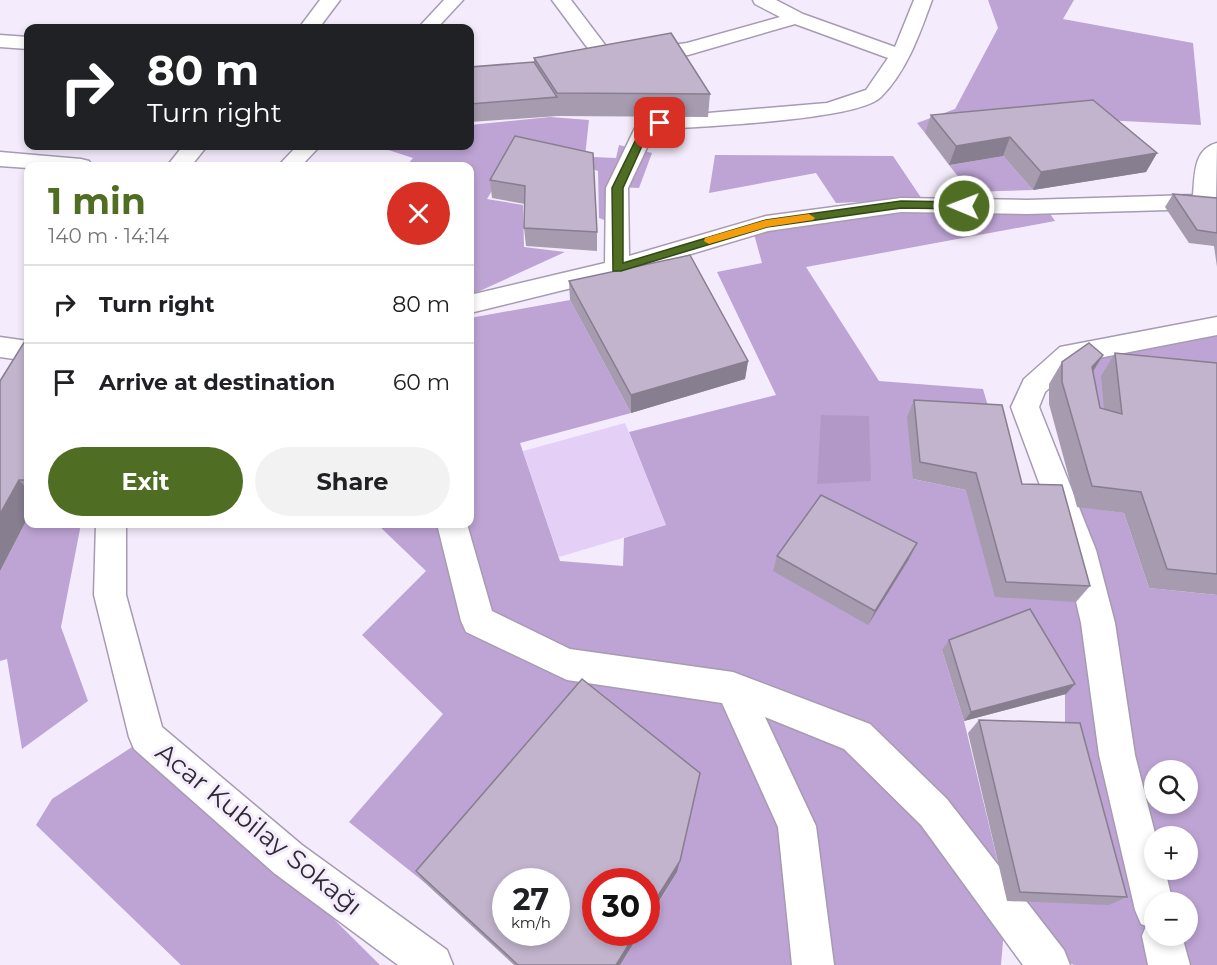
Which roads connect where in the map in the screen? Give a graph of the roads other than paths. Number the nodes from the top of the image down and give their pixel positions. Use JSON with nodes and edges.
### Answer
{"nodes":[{"id":1,"x":330,"y":0,"type":"edge"},
{"id":2,"x":561,"y":0,"type":"edge"},
{"id":3,"x":762,"y":0,"type":"edge"},
{"id":4,"x":923,"y":0,"type":"edge"},
{"id":5,"x":457,"y":3,"type":"edge"},
{"id":6,"x":796,"y":18,"type":"junction"},
{"id":7,"x":312,"y":24,"type":"edge"},
{"id":8,"x":432,"y":24,"type":"edge"},
{"id":9,"x":0,"y":41,"type":"edge"},
{"id":10,"x":24,"y":43,"type":"edge"},
{"id":11,"x":899,"y":56,"type":"junction"},
{"id":12,"x":605,"y":58,"type":"junction"},
{"id":13,"x":583,"y":61,"type":"edge"},
{"id":14,"x":192,"y":150,"type":"edge"},
{"id":15,"x":305,"y":150,"type":"edge"},
{"id":16,"x":1217,"y":150,"type":"edge"},
{"id":17,"x":0,"y":159,"type":"edge"},
{"id":18,"x":35,"y":162,"type":"edge"},
{"id":19,"x":182,"y":162,"type":"edge"},
{"id":20,"x":293,"y":162,"type":"edge"},
{"id":21,"x":617,"y":268,"type":"junction"},
{"id":22,"x":474,"y":303,"type":"edge"},
{"id":23,"x":1217,"y":326,"type":"edge"},
{"id":24,"x":0,"y":347,"type":"edge"},
{"id":25,"x":24,"y":361,"type":"edge"},
{"id":26,"x":111,"y":528,"type":"edge"},
{"id":27,"x":454,"y":528,"type":"edge"},
{"id":28,"x":733,"y":688,"type":"junction"},
{"id":29,"x":1151,"y":892,"type":"edge"},
{"id":30,"x":1164,"y":946,"type":"edge"},
{"id":31,"x":432,"y":965,"type":"edge"},
{"id":32,"x":813,"y":965,"type":"edge"},
{"id":33,"x":1049,"y":965,"type":"edge"},
{"id":34,"x":1169,"y":965,"type":"edge"}],
"edges":[{"from":1,"to":7,"type":"street"},
{"from":2,"to":12,"type":"street"},
{"from":3,"to":6,"type":"street"},
{"from":4,"to":11,"type":"street"},
{"from":5,"to":8,"type":"street"},
{"from":6,"to":11,"type":"street"},
{"from":6,"to":12,"type":"street"},
{"from":9,"to":10,"type":"street"},
{"from":11,"to":21,"type":"street"},
{"from":12,"to":13,"type":"street"},
{"from":14,"to":19,"type":"street"},
{"from":15,"to":20,"type":"street"},
{"from":16,"to":21,"type":"street"},
{"from":17,"to":18,"type":"street"},
{"from":21,"to":22,"type":"street"},
{"from":23,"to":29,"type":"street"},
{"from":24,"to":25,"type":"street"},
{"from":26,"to":31,"type":"street","name":"Acar Kubilay Sokağı"},
{"from":27,"to":28,"type":"street"},
{"from":28,"to":32,"type":"street"},
{"from":28,"to":33,"type":"street"},
{"from":30,"to":34,"type":"street"}]}
